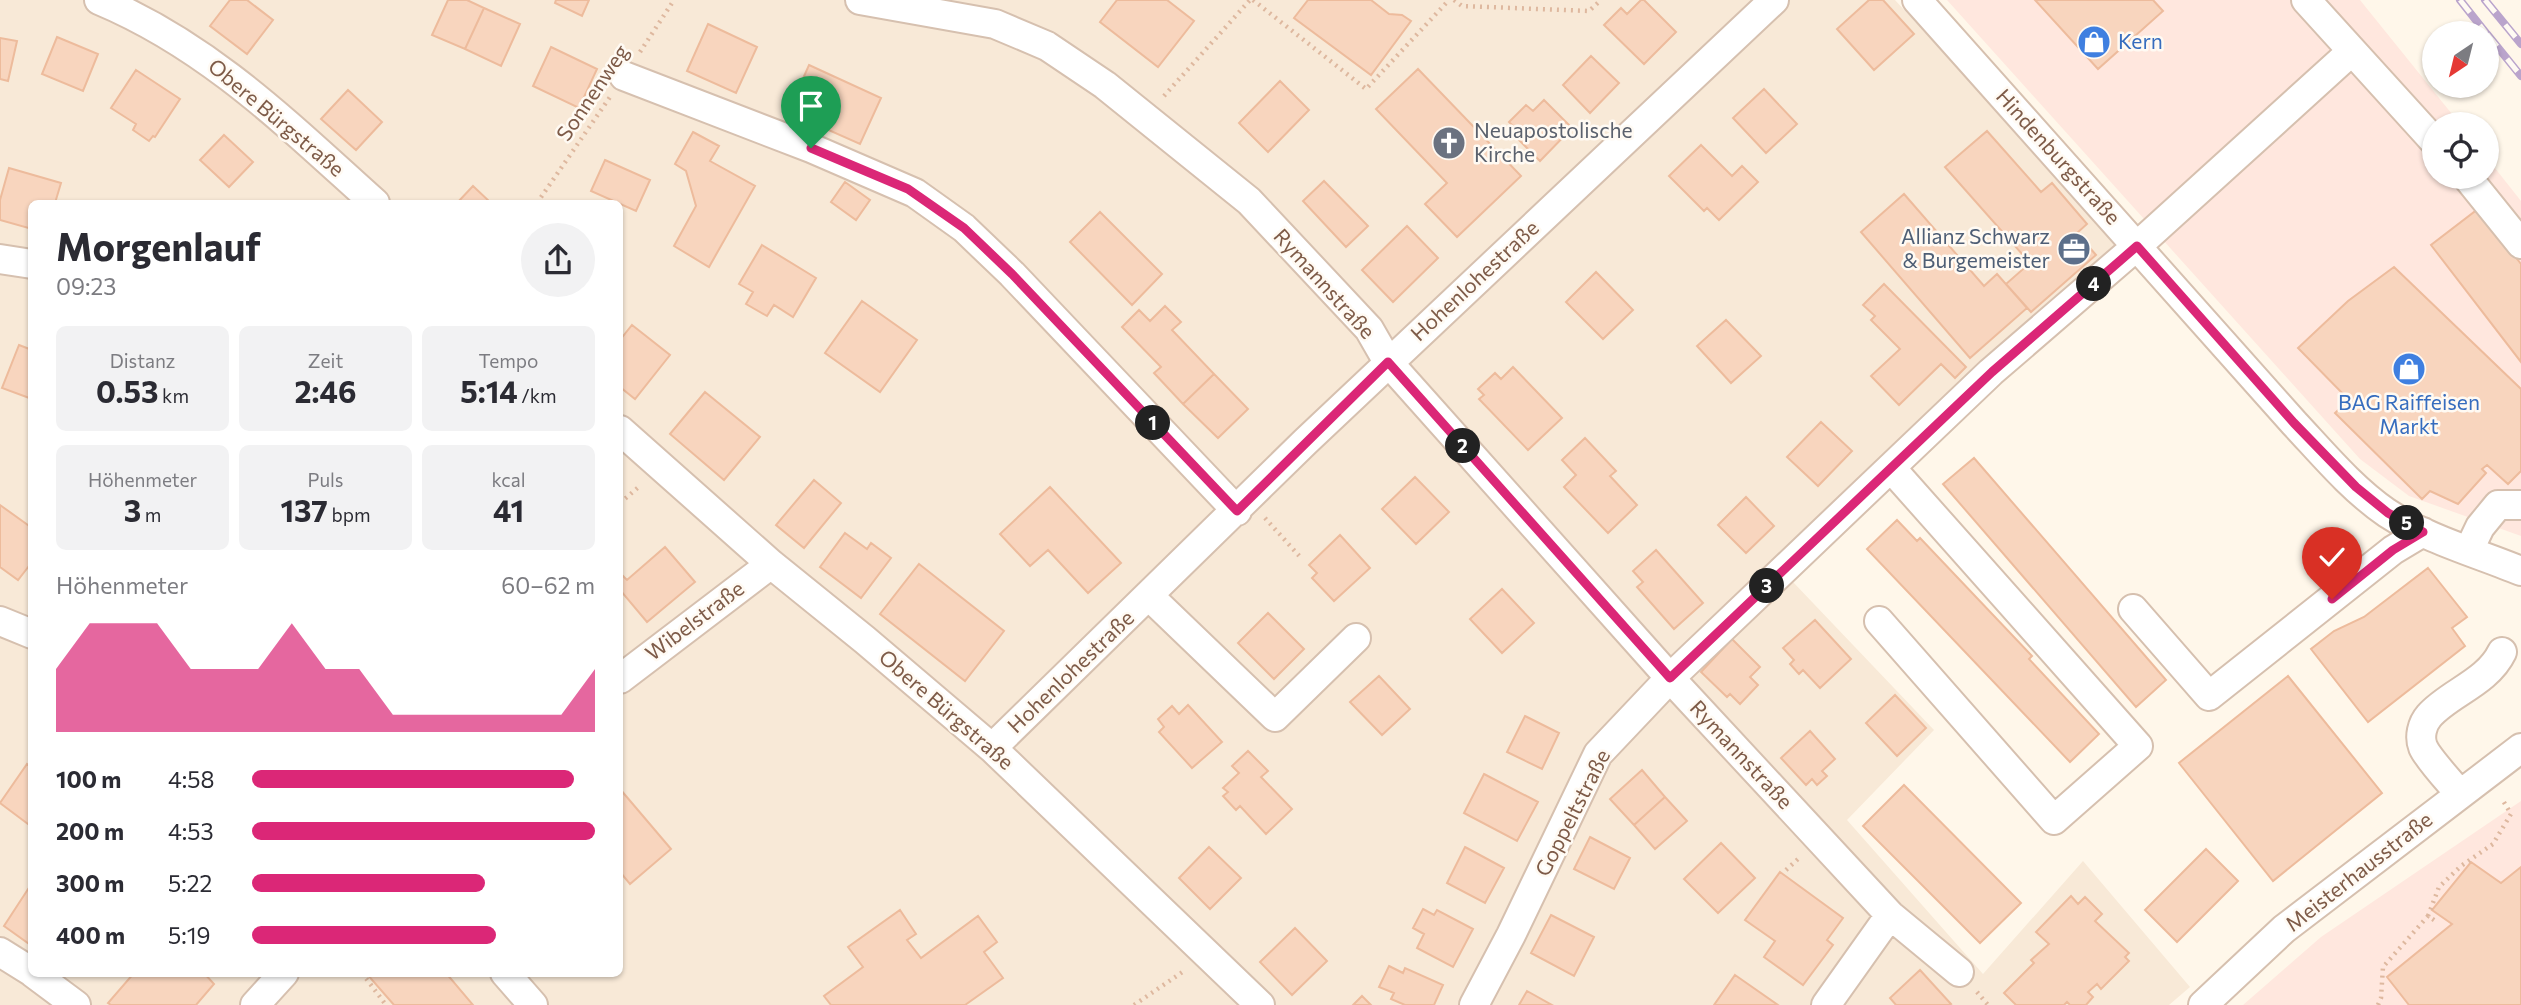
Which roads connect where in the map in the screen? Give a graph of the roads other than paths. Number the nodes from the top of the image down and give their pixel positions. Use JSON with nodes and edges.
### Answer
{"nodes":[{"id":1,"x":99,"y":0,"type":"edge"},
{"id":2,"x":860,"y":0,"type":"edge"},
{"id":3,"x":1774,"y":0,"type":"edge"},
{"id":4,"x":1917,"y":0,"type":"edge"},
{"id":5,"x":2306,"y":0,"type":"edge"},
{"id":6,"x":2352,"y":51,"type":"junction"},
{"id":7,"x":624,"y":76,"type":"road end"},
{"id":8,"x":2422,"y":128,"type":"edge"},
{"id":9,"x":2477,"y":189,"type":"edge"},
{"id":10,"x":372,"y":200,"type":"edge"},
{"id":11,"x":2521,"y":244,"type":"edge"},
{"id":12,"x":2137,"y":246,"type":"junction"},
{"id":13,"x":0,"y":258,"type":"edge"},
{"id":14,"x":28,"y":263,"type":"edge"},
{"id":15,"x":1388,"y":362,"type":"junction"},
{"id":16,"x":623,"y":433,"type":"edge"},
{"id":17,"x":1891,"y":468,"type":"junction"},
{"id":18,"x":1243,"y":505,"type":"junction"},
{"id":19,"x":2521,"y":506,"type":"edge"},
{"id":20,"x":2423,"y":532,"type":"junction"},
{"id":21,"x":2469,"y":550,"type":"junction"},
{"id":22,"x":771,"y":564,"type":"junction"},
{"id":23,"x":2521,"y":571,"type":"edge"},
{"id":24,"x":1149,"y":596,"type":"junction"},
{"id":25,"x":2133,"y":608,"type":"dead end"},
{"id":26,"x":0,"y":621,"type":"edge"},
{"id":27,"x":1879,"y":621,"type":"dead end"},
{"id":28,"x":28,"y":633,"type":"edge"},
{"id":29,"x":1356,"y":638,"type":"dead end"},
{"id":30,"x":2502,"y":652,"type":"dead end"},
{"id":31,"x":623,"y":676,"type":"edge"},
{"id":32,"x":1670,"y":678,"type":"junction"},
{"id":33,"x":992,"y":748,"type":"junction"},
{"id":34,"x":2521,"y":748,"type":"edge"},
{"id":35,"x":2460,"y":794,"type":"junction"},
{"id":36,"x":1890,"y":915,"type":"junction"},
{"id":37,"x":0,"y":952,"type":"edge"},
{"id":38,"x":28,"y":970,"type":"edge"},
{"id":39,"x":1959,"y":972,"type":"dead end"},
{"id":40,"x":39,"y":977,"type":"edge"},
{"id":41,"x":280,"y":977,"type":"edge"},
{"id":42,"x":508,"y":977,"type":"edge"},
{"id":43,"x":76,"y":1005,"type":"edge"},
{"id":44,"x":255,"y":1005,"type":"edge"},
{"id":45,"x":533,"y":1005,"type":"edge"},
{"id":46,"x":1260,"y":1005,"type":"edge"},
{"id":47,"x":1474,"y":1005,"type":"edge"},
{"id":48,"x":1826,"y":1005,"type":"edge"},
{"id":49,"x":2203,"y":1005,"type":"edge"}],
"edges":[{"from":1,"to":10,"type":"street","name":"Obere Bürgstraße"},
{"from":2,"to":15,"type":"street","name":"Rymannstraße"},
{"from":3,"to":15,"type":"street","name":"Hohenlohestraße"},
{"from":4,"to":12,"type":"street","name":"Hindenburgstraße"},
{"from":5,"to":6,"type":"street"},
{"from":6,"to":8,"type":"street"},
{"from":6,"to":12,"type":"street","name":"Goppeltstraße"},
{"from":7,"to":18,"type":"street"},
{"from":9,"to":11,"type":"street"},
{"from":12,"to":17,"type":"street","name":"Goppeltstraße"},
{"from":12,"to":20,"type":"street","name":"Hindenburgstraße"},
{"from":13,"to":14,"type":"street"},
{"from":15,"to":18,"type":"street","name":"Hohenlohestraße"},
{"from":15,"to":32,"type":"street","name":"Rymannstraße"},
{"from":16,"to":22,"type":"street","name":"Obere Bürgstraße"},
{"from":17,"to":27,"type":"street"},
{"from":17,"to":32,"type":"street","name":"Goppeltstraße"},
{"from":18,"to":24,"type":"street","name":"Hohenlohestraße"},
{"from":19,"to":21,"type":"street"},
{"from":20,"to":21,"type":"street","name":"Hindenburgstraße"},
{"from":20,"to":25,"type":"street"},
{"from":21,"to":23,"type":"street","name":"Hindenburgstraße"},
{"from":22,"to":31,"type":"street","name":"Wibelstraße"},
{"from":22,"to":33,"type":"street","name":"Obere Bürgstraße"},
{"from":24,"to":29,"type":"street","name":"Hohenlohestraße"},
{"from":24,"to":33,"type":"street","name":"Hohenlohestraße"},
{"from":26,"to":28,"type":"street"},
{"from":30,"to":35,"type":"street"},
{"from":32,"to":36,"type":"street","name":"Rymannstraße"},
{"from":32,"to":47,"type":"street","name":"Goppeltstraße"},
{"from":33,"to":46,"type":"street","name":"Obere Bürgstraße"},
{"from":34,"to":35,"type":"street","name":"Meisterhausstraße"},
{"from":35,"to":49,"type":"street","name":"Meisterhausstraße"},
{"from":36,"to":39,"type":"street","name":"Rymannstraße"},
{"from":36,"to":48,"type":"street"},
{"from":37,"to":38,"type":"street"},
{"from":40,"to":43,"type":"street"},
{"from":41,"to":44,"type":"street"},
{"from":42,"to":45,"type":"street"}]}
